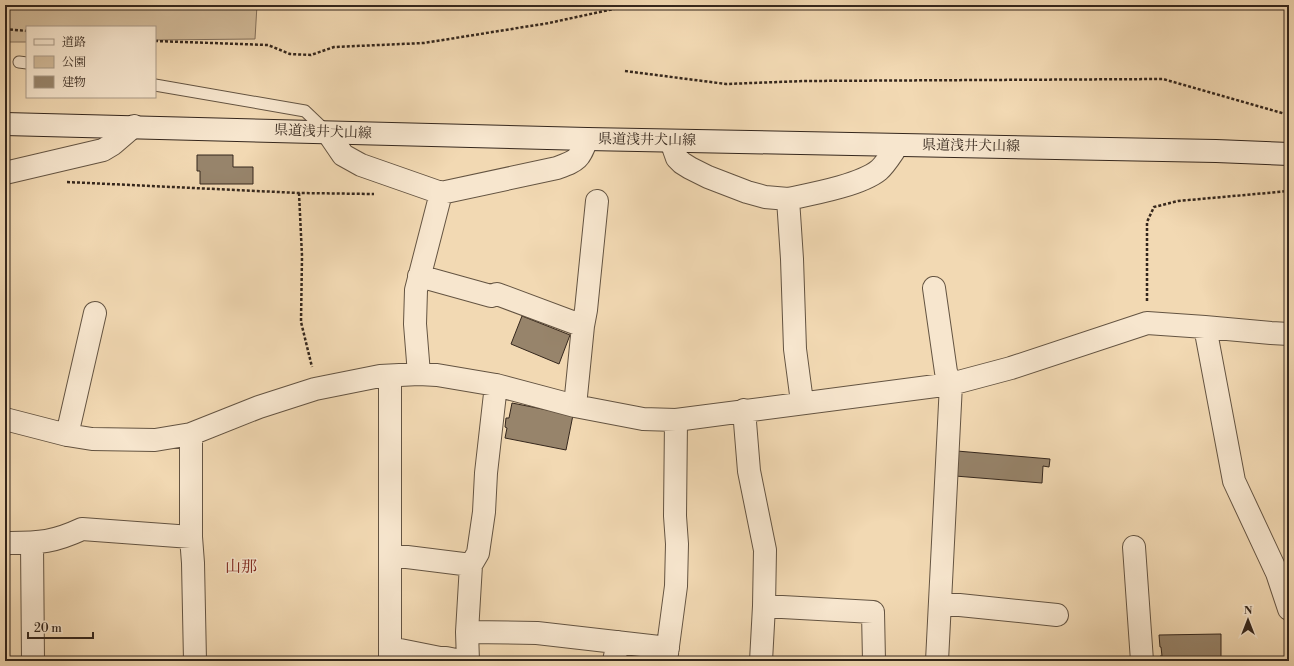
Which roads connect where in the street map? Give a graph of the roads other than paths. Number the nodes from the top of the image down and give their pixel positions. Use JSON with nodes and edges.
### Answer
{"nodes":[{"id":1,"x":156,"y":85,"type":"edge"},
{"id":2,"x":5,"y":124,"type":"edge"},
{"id":3,"x":134,"y":126,"type":"junction"},
{"id":4,"x":328,"y":133,"type":"junction"},
{"id":5,"x":587,"y":139,"type":"junction"},
{"id":6,"x":671,"y":141,"type":"junction"},
{"id":7,"x":898,"y":145,"type":"junction"},
{"id":8,"x":1289,"y":154,"type":"edge"},
{"id":9,"x":5,"y":173,"type":"edge"},
{"id":10,"x":441,"y":193,"type":"junction"},
{"id":11,"x":788,"y":199,"type":"junction"},
{"id":12,"x":597,"y":201,"type":"dead end"},
{"id":13,"x":419,"y":276,"type":"junction"},
{"id":14,"x":934,"y":288,"type":"dead end"},
{"id":15,"x":96,"y":313,"type":"dead end"},
{"id":16,"x":583,"y":326,"type":"junction"},
{"id":17,"x":1205,"y":327,"type":"junction"},
{"id":18,"x":1289,"y":334,"type":"edge"},
{"id":19,"x":419,"y":374,"type":"junction"},
{"id":20,"x":390,"y":376,"type":"junction"},
{"id":21,"x":951,"y":384,"type":"junction"},
{"id":22,"x":496,"y":385,"type":"junction"},
{"id":23,"x":802,"y":402,"type":"junction"},
{"id":24,"x":575,"y":406,"type":"junction"},
{"id":25,"x":744,"y":410,"type":"junction"},
{"id":26,"x":5,"y":419,"type":"edge"},
{"id":27,"x":676,"y":420,"type":"junction"},
{"id":28,"x":191,"y":434,"type":"junction"},
{"id":29,"x":67,"y":435,"type":"junction"},
{"id":30,"x":191,"y":537,"type":"junction"},
{"id":31,"x":32,"y":543,"type":"junction"},
{"id":32,"x":5,"y":544,"type":"edge"},
{"id":33,"x":1134,"y":547,"type":"dead end"},
{"id":34,"x":391,"y":555,"type":"junction"},
{"id":35,"x":470,"y":565,"type":"junction"},
{"id":36,"x":940,"y":603,"type":"junction"},
{"id":37,"x":764,"y":606,"type":"junction"},
{"id":38,"x":1289,"y":609,"type":"edge"},
{"id":39,"x":1057,"y":615,"type":"dead end"},
{"id":40,"x":467,"y":632,"type":"junction"},
{"id":41,"x":616,"y":652,"type":"edge"},
{"id":42,"x":390,"y":655,"type":"edge"},
{"id":43,"x":667,"y":655,"type":"edge"},
{"id":44,"x":33,"y":661,"type":"edge"},
{"id":45,"x":195,"y":661,"type":"edge"},
{"id":46,"x":461,"y":661,"type":"edge"},
{"id":47,"x":468,"y":661,"type":"edge"},
{"id":48,"x":761,"y":661,"type":"edge"},
{"id":49,"x":874,"y":661,"type":"edge"},
{"id":50,"x":937,"y":661,"type":"edge"},
{"id":51,"x":1142,"y":661,"type":"edge"}],
"edges":[{"from":1,"to":4,"type":"lane"},
{"from":2,"to":3,"type":"street","name":"県道浅井犬山線"},
{"from":3,"to":4,"type":"street","name":"県道浅井犬山線"},
{"from":3,"to":9,"type":"street"},
{"from":4,"to":5,"type":"street","name":"県道浅井犬山線"},
{"from":4,"to":10,"type":"street"},
{"from":5,"to":6,"type":"street","name":"県道浅井犬山線"},
{"from":5,"to":10,"type":"street"},
{"from":6,"to":7,"type":"street","name":"県道浅井犬山線"},
{"from":6,"to":11,"type":"street"},
{"from":7,"to":8,"type":"street","name":"県道浅井犬山線"},
{"from":7,"to":11,"type":"street"},
{"from":10,"to":13,"type":"street"},
{"from":11,"to":23,"type":"street"},
{"from":12,"to":16,"type":"street"},
{"from":13,"to":16,"type":"street"},
{"from":13,"to":19,"type":"street"},
{"from":14,"to":21,"type":"street"},
{"from":15,"to":29,"type":"street"},
{"from":16,"to":24,"type":"street"},
{"from":17,"to":18,"type":"street"},
{"from":17,"to":21,"type":"street"},
{"from":17,"to":38,"type":"street"},
{"from":19,"to":20,"type":"street"},
{"from":19,"to":22,"type":"street"},
{"from":20,"to":28,"type":"street"},
{"from":20,"to":34,"type":"street"},
{"from":21,"to":23,"type":"street"},
{"from":21,"to":36,"type":"street"},
{"from":22,"to":24,"type":"street"},
{"from":22,"to":35,"type":"street"},
{"from":23,"to":25,"type":"street"},
{"from":24,"to":27,"type":"street"},
{"from":25,"to":27,"type":"street"},
{"from":25,"to":37,"type":"street"},
{"from":26,"to":29,"type":"street"},
{"from":27,"to":43,"type":"street"},
{"from":28,"to":29,"type":"street"},
{"from":28,"to":30,"type":"street"},
{"from":30,"to":31,"type":"street"},
{"from":30,"to":45,"type":"street"},
{"from":31,"to":32,"type":"street"},
{"from":31,"to":44,"type":"street"},
{"from":33,"to":51,"type":"street"},
{"from":34,"to":35,"type":"street"},
{"from":34,"to":42,"type":"street"},
{"from":35,"to":40,"type":"street"},
{"from":36,"to":39,"type":"street"},
{"from":36,"to":50,"type":"street"},
{"from":37,"to":48,"type":"street"},
{"from":37,"to":49,"type":"street"},
{"from":40,"to":41,"type":"street"},
{"from":40,"to":47,"type":"street"},
{"from":41,"to":43,"type":"street"},
{"from":42,"to":46,"type":"street"}]}
